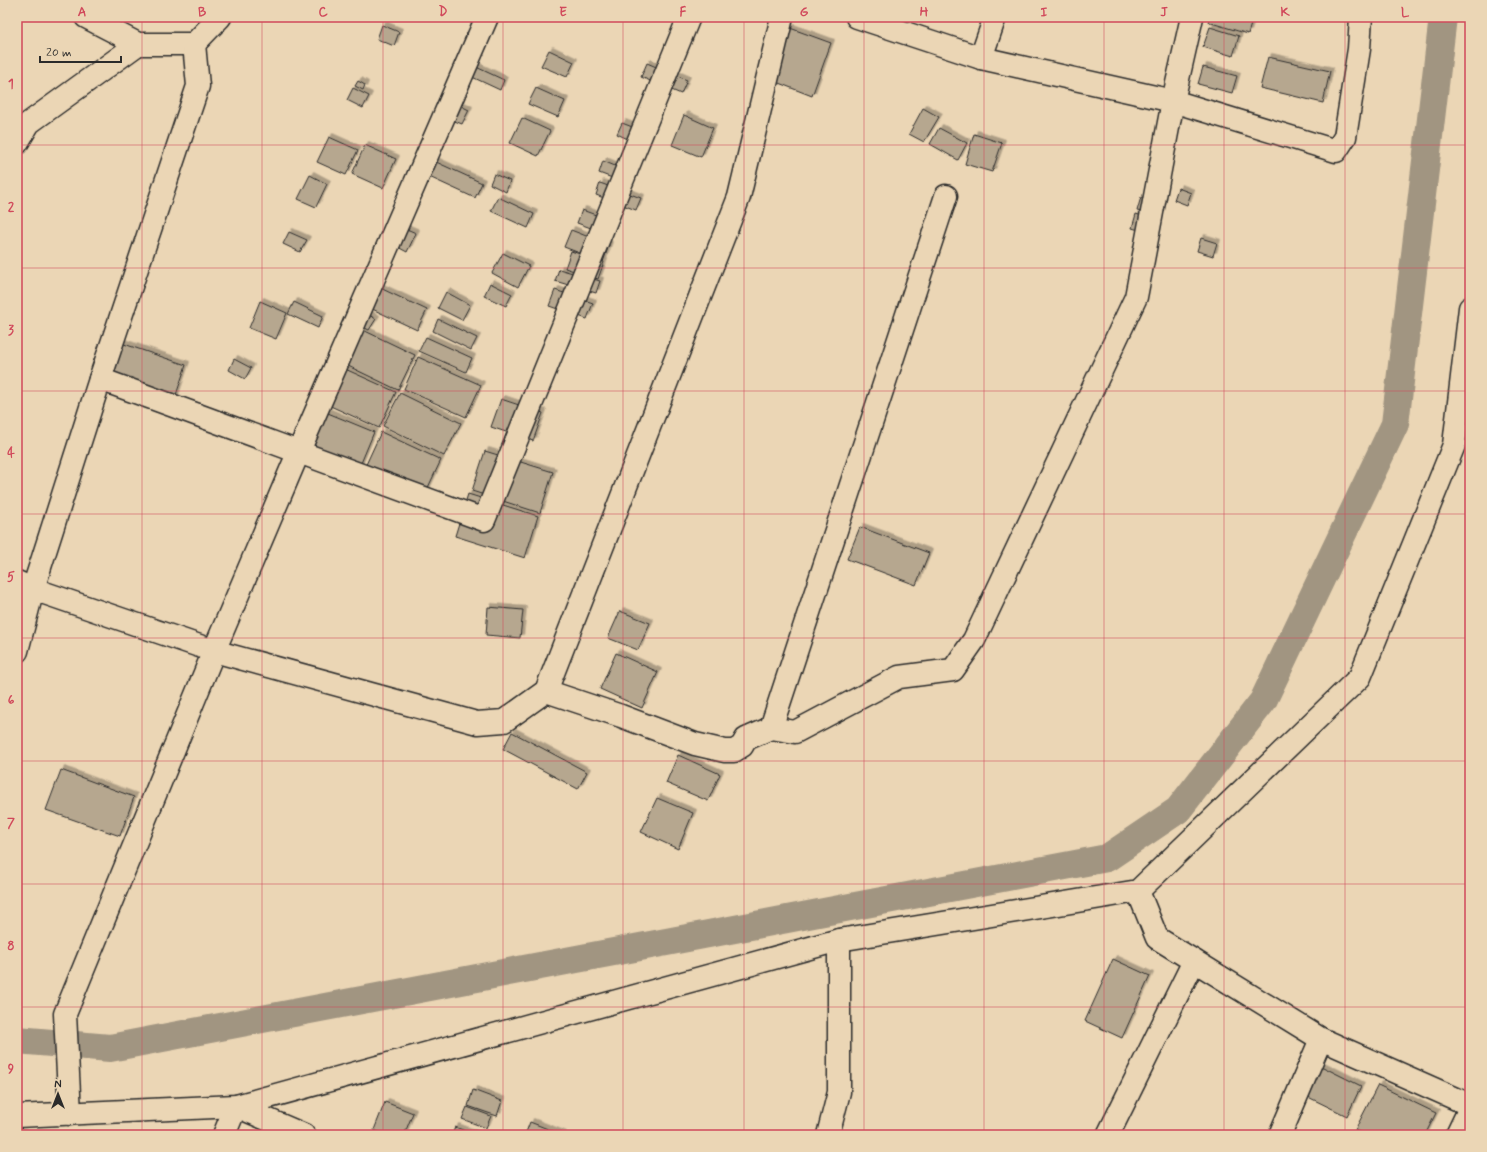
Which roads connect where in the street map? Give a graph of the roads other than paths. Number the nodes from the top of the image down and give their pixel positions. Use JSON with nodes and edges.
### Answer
{"nodes":[{"id":1,"x":86,"y":17,"type":"edge"},
{"id":2,"x":220,"y":17,"type":"edge"},
{"id":3,"x":689,"y":17,"type":"edge"},
{"id":4,"x":782,"y":17,"type":"edge"},
{"id":5,"x":857,"y":17,"type":"edge"},
{"id":6,"x":995,"y":17,"type":"edge"},
{"id":7,"x":1192,"y":17,"type":"edge"},
{"id":8,"x":1361,"y":17,"type":"edge"},
{"id":9,"x":485,"y":18,"type":"edge"},
{"id":10,"x":138,"y":44,"type":"junction"},
{"id":11,"x":194,"y":44,"type":"junction"},
{"id":12,"x":980,"y":58,"type":"junction"},
{"id":13,"x":1173,"y":101,"type":"junction"},
{"id":14,"x":23,"y":120,"type":"edge"},
{"id":15,"x":17,"y":143,"type":"edge"},
{"id":16,"x":946,"y":196,"type":"dead end"},
{"id":17,"x":1470,"y":308,"type":"edge"},
{"id":18,"x":100,"y":379,"type":"junction"},
{"id":19,"x":1462,"y":447,"type":"edge"},
{"id":20,"x":299,"y":451,"type":"junction"},
{"id":21,"x":25,"y":586,"type":"edge"},
{"id":22,"x":17,"y":651,"type":"edge"},
{"id":23,"x":214,"y":651,"type":"junction"},
{"id":24,"x":546,"y":691,"type":"junction"},
{"id":25,"x":771,"y":728,"type":"junction"},
{"id":26,"x":1138,"y":891,"type":"junction"},
{"id":27,"x":839,"y":940,"type":"junction"},
{"id":28,"x":1194,"y":961,"type":"junction"},
{"id":29,"x":1321,"y":1039,"type":"junction"},
{"id":30,"x":1470,"y":1105,"type":"edge"},
{"id":31,"x":236,"y":1106,"type":"junction"},
{"id":32,"x":1470,"y":1108,"type":"edge"},
{"id":33,"x":70,"y":1109,"type":"junction"},
{"id":34,"x":17,"y":1116,"type":"edge"},
{"id":35,"x":224,"y":1135,"type":"edge"},
{"id":36,"x":304,"y":1135,"type":"edge"},
{"id":37,"x":828,"y":1135,"type":"edge"},
{"id":38,"x":1108,"y":1135,"type":"edge"},
{"id":39,"x":1280,"y":1135,"type":"edge"},
{"id":40,"x":1457,"y":1135,"type":"edge"}],
"edges":[{"from":1,"to":10,"type":"street"},
{"from":2,"to":11,"type":"street"},
{"from":3,"to":20,"type":"street"},
{"from":4,"to":24,"type":"street"},
{"from":5,"to":12,"type":"street"},
{"from":6,"to":12,"type":"street"},
{"from":7,"to":13,"type":"street"},
{"from":8,"to":13,"type":"street"},
{"from":9,"to":20,"type":"street"},
{"from":10,"to":11,"type":"street"},
{"from":10,"to":14,"type":"street"},
{"from":11,"to":18,"type":"street"},
{"from":12,"to":13,"type":"street"},
{"from":13,"to":25,"type":"street"},
{"from":14,"to":15,"type":"street"},
{"from":16,"to":25,"type":"street"},
{"from":17,"to":19,"type":"street"},
{"from":18,"to":20,"type":"street"},
{"from":18,"to":21,"type":"street"},
{"from":19,"to":26,"type":"street"},
{"from":20,"to":23,"type":"street"},
{"from":21,"to":22,"type":"street"},
{"from":21,"to":23,"type":"street"},
{"from":23,"to":24,"type":"street"},
{"from":23,"to":33,"type":"street"},
{"from":24,"to":25,"type":"street"},
{"from":26,"to":27,"type":"street"},
{"from":26,"to":28,"type":"street"},
{"from":27,"to":31,"type":"street"},
{"from":27,"to":37,"type":"street"},
{"from":28,"to":29,"type":"street"},
{"from":28,"to":38,"type":"street"},
{"from":29,"to":30,"type":"street"},
{"from":29,"to":39,"type":"street"},
{"from":31,"to":33,"type":"street"},
{"from":31,"to":35,"type":"street"},
{"from":31,"to":36,"type":"street"},
{"from":32,"to":40,"type":"street"},
{"from":33,"to":34,"type":"street"}]}
